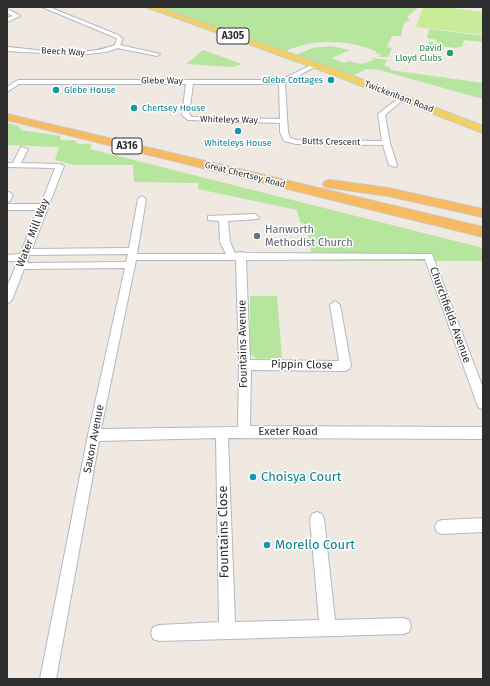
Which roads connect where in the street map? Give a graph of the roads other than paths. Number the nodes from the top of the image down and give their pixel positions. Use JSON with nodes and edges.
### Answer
{"nodes":[{"id":1,"x":12,"y":7,"type":"edge"},
{"id":2,"x":45,"y":7,"type":"edge"},
{"id":3,"x":150,"y":7,"type":"edge"},
{"id":4,"x":7,"y":10,"type":"edge"},
{"id":5,"x":7,"y":20,"type":"edge"},
{"id":6,"x":117,"y":46,"type":"junction"},
{"id":7,"x":7,"y":49,"type":"edge"},
{"id":8,"x":157,"y":54,"type":"dead end"},
{"id":9,"x":316,"y":65,"type":"junction"},
{"id":10,"x":190,"y":82,"type":"junction"},
{"id":11,"x":282,"y":82,"type":"junction"},
{"id":12,"x":7,"y":90,"type":"edge"},
{"id":13,"x":402,"y":98,"type":"junction"},
{"id":14,"x":7,"y":108,"type":"edge"},
{"id":15,"x":7,"y":117,"type":"edge"},
{"id":16,"x":284,"y":121,"type":"junction"},
{"id":17,"x":483,"y":130,"type":"edge"},
{"id":18,"x":386,"y":143,"type":"junction"},
{"id":19,"x":24,"y":149,"type":"dead end"},
{"id":20,"x":16,"y":165,"type":"junction"},
{"id":21,"x":393,"y":165,"type":"dead end"},
{"id":22,"x":7,"y":166,"type":"edge"},
{"id":23,"x":247,"y":176,"type":"junction"},
{"id":24,"x":330,"y":184,"type":"junction"},
{"id":25,"x":142,"y":199,"type":"dead end"},
{"id":26,"x":7,"y":207,"type":"edge"},
{"id":27,"x":43,"y":207,"type":"junction"},
{"id":28,"x":483,"y":213,"type":"edge"},
{"id":29,"x":255,"y":217,"type":"dead end"},
{"id":30,"x":211,"y":218,"type":"dead end"},
{"id":31,"x":223,"y":218,"type":"junction"},
{"id":32,"x":483,"y":222,"type":"edge"},
{"id":33,"x":483,"y":232,"type":"edge"},
{"id":34,"x":483,"y":243,"type":"edge"},
{"id":35,"x":237,"y":255,"type":"junction"},
{"id":36,"x":7,"y":258,"type":"edge"},
{"id":37,"x":23,"y":258,"type":"junction"},
{"id":38,"x":131,"y":258,"type":"junction"},
{"id":39,"x":7,"y":300,"type":"edge"},
{"id":40,"x":335,"y":305,"type":"dead end"},
{"id":41,"x":245,"y":364,"type":"junction"},
{"id":42,"x":483,"y":404,"type":"edge"},
{"id":43,"x":244,"y":432,"type":"junction"},
{"id":44,"x":483,"y":433,"type":"edge"},
{"id":45,"x":222,"y":434,"type":"junction"},
{"id":46,"x":94,"y":435,"type":"junction"},
{"id":47,"x":317,"y":519,"type":"dead end"},
{"id":48,"x":483,"y":525,"type":"edge"},
{"id":49,"x":442,"y":527,"type":"dead end"},
{"id":50,"x":403,"y":626,"type":"dead end"},
{"id":51,"x":328,"y":628,"type":"junction"},
{"id":52,"x":227,"y":630,"type":"junction"},
{"id":53,"x":159,"y":633,"type":"dead end"},
{"id":54,"x":48,"y":679,"type":"edge"}],
"edges":[{"from":1,"to":4,"type":"street"},
{"from":2,"to":6,"type":"street"},
{"from":3,"to":9,"type":"main road","number":"A305"},
{"from":4,"to":5,"type":"street"},
{"from":6,"to":7,"type":"street","name":"Beech Way"},
{"from":6,"to":8,"type":"street"},
{"from":9,"to":11,"type":"street","name":"Glebe Way"},
{"from":9,"to":13,"type":"main road","name":"Twickenham Road","number":"A305"},
{"from":10,"to":11,"type":"street","name":"Glebe Way"},
{"from":10,"to":12,"type":"street","name":"Glebe Way"},
{"from":10,"to":16,"type":"street","name":"Whiteleys Way"},
{"from":11,"to":16,"type":"street","name":"Butts Crescent"},
{"from":13,"to":17,"type":"main road","name":"Twickenham Road","number":"A305"},
{"from":13,"to":18,"type":"street"},
{"from":14,"to":24,"type":"highway","name":"Great Chertsey Road","number":"A316"},
{"from":15,"to":23,"type":"highway","name":"Great Chertsey Road","number":"A316"},
{"from":16,"to":18,"type":"street","name":"Butts Crescent"},
{"from":18,"to":21,"type":"street"},
{"from":19,"to":20,"type":"street"},
{"from":20,"to":22,"type":"street"},
{"from":20,"to":27,"type":"street","name":"Water Mill Way"},
{"from":23,"to":33,"type":"highway","name":"Great Chertsey Road","number":"A316"},
{"from":23,"to":34,"type":"highway"},
{"from":24,"to":28,"type":"highway"},
{"from":24,"to":32,"type":"highway","name":"Great Chertsey Road","number":"A316"},
{"from":25,"to":38,"type":"street","name":"Saxon Avenue"},
{"from":26,"to":27,"type":"street"},
{"from":27,"to":37,"type":"street","name":"Water Mill Way"},
{"from":29,"to":31,"type":"street"},
{"from":30,"to":31,"type":"street"},
{"from":31,"to":35,"type":"street","name":"Fountains Avenue"},
{"from":35,"to":38,"type":"street","name":"Churchfields Avenue"},
{"from":35,"to":41,"type":"street","name":"Fountains Avenue"},
{"from":35,"to":42,"type":"street","name":"Churchfields Avenue"},
{"from":36,"to":37,"type":"street"},
{"from":37,"to":38,"type":"street","name":"Churchfields Avenue"},
{"from":37,"to":38,"type":"street","name":"Churchfields Avenue"},
{"from":37,"to":39,"type":"street","name":"Water Mill Way"},
{"from":38,"to":46,"type":"street","name":"Saxon Avenue"},
{"from":40,"to":41,"type":"street","name":"Pippin Close"},
{"from":41,"to":43,"type":"street","name":"Fountains Avenue"},
{"from":43,"to":44,"type":"street","name":"Exeter Road"},
{"from":43,"to":45,"type":"street","name":"Exeter Road"},
{"from":45,"to":46,"type":"street","name":"Exeter Road"},
{"from":45,"to":52,"type":"street","name":"Fountains Close"},
{"from":46,"to":54,"type":"street","name":"Saxon Avenue"},
{"from":47,"to":51,"type":"street"},
{"from":48,"to":49,"type":"street"},
{"from":50,"to":51,"type":"street"},
{"from":51,"to":52,"type":"street"},
{"from":52,"to":53,"type":"street"}]}
